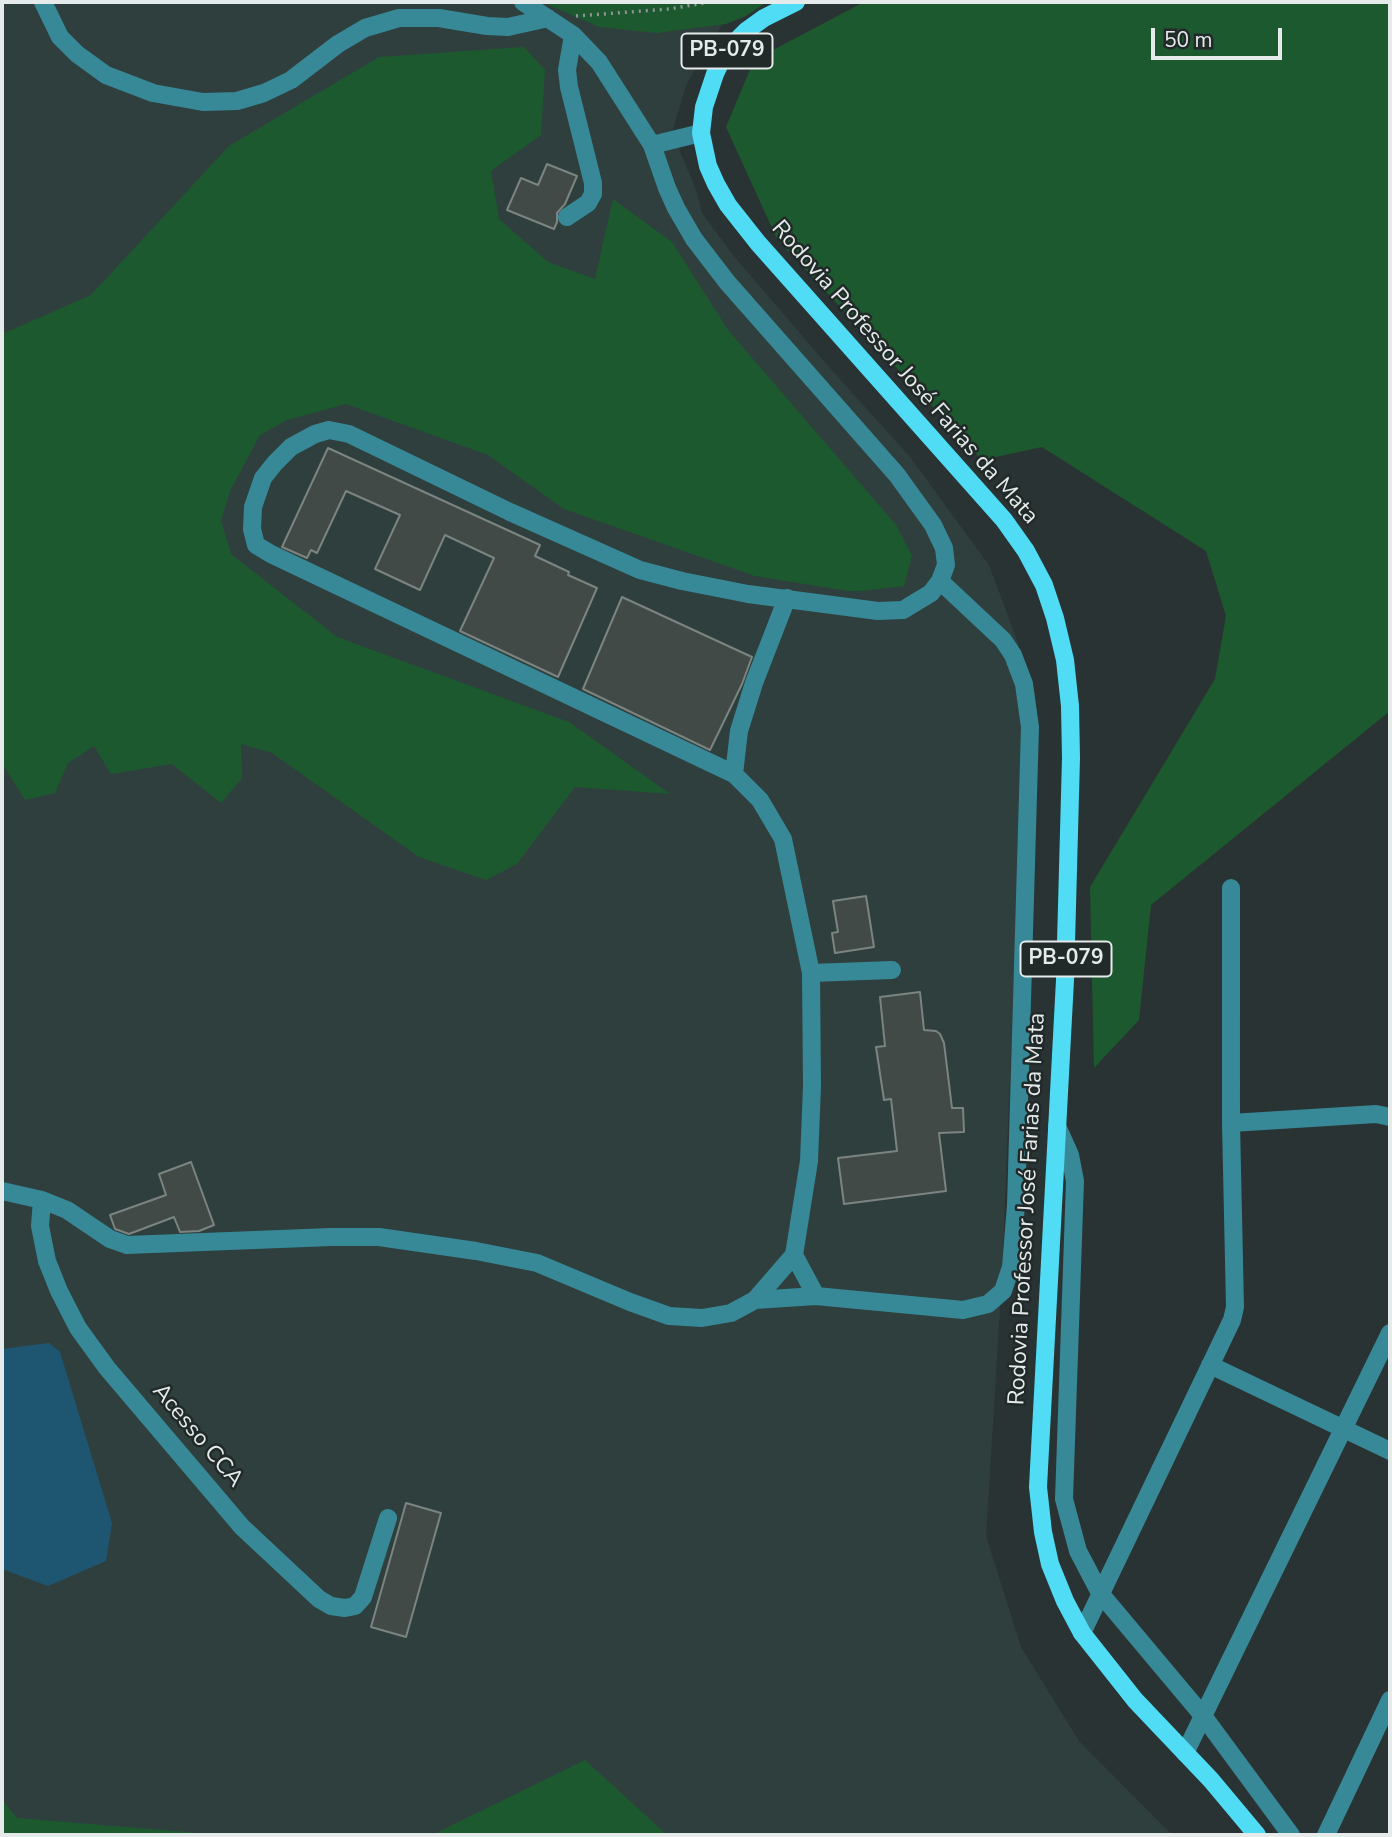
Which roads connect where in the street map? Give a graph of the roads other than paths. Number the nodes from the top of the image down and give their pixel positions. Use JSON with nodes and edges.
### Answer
{"nodes":[{"id":1,"x":43,"y":2,"type":"edge"},
{"id":2,"x":523,"y":2,"type":"edge"},
{"id":3,"x":796,"y":2,"type":"edge"},
{"id":4,"x":548,"y":18,"type":"junction"},
{"id":5,"x":572,"y":35,"type":"junction"},
{"id":6,"x":701,"y":132,"type":"junction"},
{"id":7,"x":652,"y":145,"type":"junction"},
{"id":8,"x":567,"y":216,"type":"dead end"},
{"id":9,"x":940,"y":581,"type":"junction"},
{"id":10,"x":787,"y":598,"type":"junction"},
{"id":11,"x":734,"y":774,"type":"junction"},
{"id":12,"x":1231,"y":888,"type":"dead end"},
{"id":13,"x":892,"y":970,"type":"dead end"},
{"id":14,"x":811,"y":973,"type":"junction"},
{"id":15,"x":1390,"y":1117,"type":"edge"},
{"id":16,"x":1231,"y":1123,"type":"junction"},
{"id":17,"x":1057,"y":1126,"type":"junction"},
{"id":18,"x":2,"y":1191,"type":"edge"},
{"id":19,"x":42,"y":1200,"type":"junction"},
{"id":20,"x":794,"y":1255,"type":"junction"},
{"id":21,"x":816,"y":1296,"type":"junction"},
{"id":22,"x":755,"y":1300,"type":"junction"},
{"id":23,"x":1390,"y":1333,"type":"edge"},
{"id":24,"x":1210,"y":1365,"type":"junction"},
{"id":25,"x":1344,"y":1429,"type":"junction"},
{"id":26,"x":1390,"y":1451,"type":"edge"},
{"id":27,"x":388,"y":1518,"type":"dead end"},
{"id":28,"x":1100,"y":1593,"type":"junction"},
{"id":29,"x":1082,"y":1633,"type":"junction"},
{"id":30,"x":1390,"y":1700,"type":"edge"},
{"id":31,"x":1204,"y":1717,"type":"junction"},
{"id":32,"x":1185,"y":1752,"type":"junction"},
{"id":33,"x":1257,"y":1835,"type":"edge"},
{"id":34,"x":1291,"y":1835,"type":"edge"},
{"id":35,"x":1326,"y":1835,"type":"edge"}],
"edges":[{"from":1,"to":4,"type":"street"},
{"from":2,"to":4,"type":"street"},
{"from":3,"to":6,"type":"main road","number":"PB-079"},
{"from":4,"to":5,"type":"street"},
{"from":5,"to":7,"type":"street"},
{"from":5,"to":8,"type":"street"},
{"from":6,"to":7,"type":"street"},
{"from":6,"to":17,"type":"main road","name":"Rodovia Professor José Farias da Mata","number":"PB-079"},
{"from":7,"to":9,"type":"street"},
{"from":9,"to":10,"type":"street"},
{"from":9,"to":21,"type":"street"},
{"from":10,"to":11,"type":"street"},
{"from":10,"to":11,"type":"street"},
{"from":11,"to":14,"type":"street"},
{"from":12,"to":16,"type":"street"},
{"from":13,"to":14,"type":"street"},
{"from":14,"to":20,"type":"street"},
{"from":15,"to":16,"type":"street"},
{"from":16,"to":24,"type":"street"},
{"from":17,"to":28,"type":"street"},
{"from":17,"to":29,"type":"main road","name":"Rodovia Professor José Farias da Mata","number":"PB-079"},
{"from":18,"to":19,"type":"street"},
{"from":19,"to":22,"type":"street"},
{"from":19,"to":27,"type":"street","name":"Acesso CCA"},
{"from":20,"to":21,"type":"street"},
{"from":20,"to":22,"type":"street"},
{"from":21,"to":22,"type":"street"},
{"from":23,"to":25,"type":"street"},
{"from":24,"to":25,"type":"street"},
{"from":24,"to":28,"type":"street"},
{"from":25,"to":26,"type":"street"},
{"from":25,"to":31,"type":"street"},
{"from":28,"to":29,"type":"street"},
{"from":28,"to":31,"type":"street"},
{"from":29,"to":32,"type":"main road","name":"Rodovia Professor José Farias da Mata","number":"PB-079"},
{"from":30,"to":35,"type":"street"},
{"from":31,"to":32,"type":"street"},
{"from":31,"to":34,"type":"street"},
{"from":32,"to":33,"type":"main road","name":"Rodovia Professor José Farias da Mata","number":"PB-079"}]}
